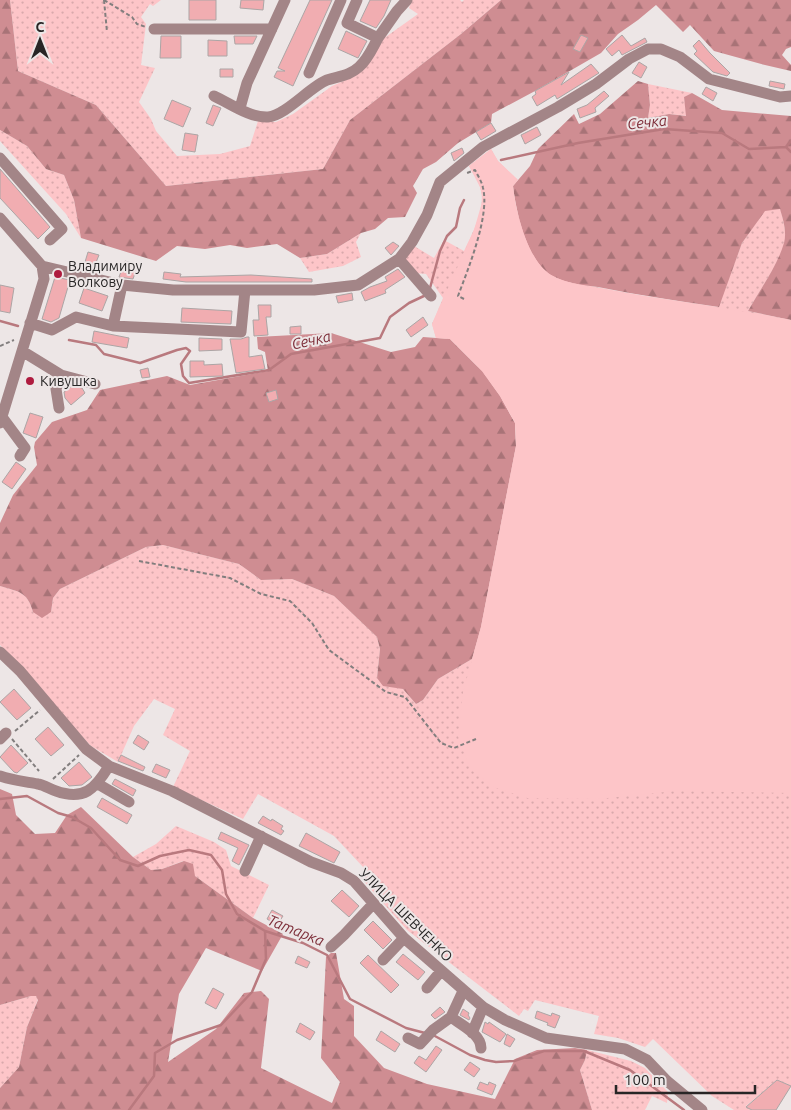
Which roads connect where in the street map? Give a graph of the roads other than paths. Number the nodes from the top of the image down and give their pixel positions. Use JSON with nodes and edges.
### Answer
{"nodes":[{"id":1,"x":285,"y":0,"type":"edge"},
{"id":2,"x":341,"y":0,"type":"edge"},
{"id":3,"x":357,"y":0,"type":"edge"},
{"id":4,"x":407,"y":0,"type":"edge"},
{"id":5,"x":154,"y":29,"type":"road end"},
{"id":6,"x":272,"y":29,"type":"junction"},
{"id":7,"x":378,"y":38,"type":"junction"},
{"id":8,"x":309,"y":73,"type":"dead end"},
{"id":9,"x":214,"y":96,"type":"dead end"},
{"id":10,"x":791,"y":96,"type":"edge"},
{"id":11,"x":240,"y":108,"type":"junction"},
{"id":12,"x":0,"y":158,"type":"edge"},
{"id":13,"x":0,"y":218,"type":"edge"},
{"id":14,"x":50,"y":240,"type":"dead end"},
{"id":15,"x":399,"y":259,"type":"junction"},
{"id":16,"x":42,"y":266,"type":"junction"},
{"id":17,"x":122,"y":285,"type":"junction"},
{"id":18,"x":244,"y":290,"type":"junction"},
{"id":19,"x":427,"y":292,"type":"dead end"},
{"id":20,"x":30,"y":324,"type":"junction"},
{"id":21,"x":113,"y":326,"type":"junction"},
{"id":22,"x":22,"y":351,"type":"junction"},
{"id":23,"x":61,"y":374,"type":"junction"},
{"id":24,"x":95,"y":384,"type":"dead end"},
{"id":25,"x":5,"y":396,"type":"edge"},
{"id":26,"x":59,"y":408,"type":"dead end"},
{"id":27,"x":1,"y":420,"type":"edge"},
{"id":28,"x":20,"y":456,"type":"dead end"},
{"id":29,"x":0,"y":652,"type":"edge"},
{"id":30,"x":109,"y":766,"type":"junction"},
{"id":31,"x":0,"y":776,"type":"edge"},
{"id":32,"x":98,"y":784,"type":"junction"},
{"id":33,"x":129,"y":802,"type":"dead end"},
{"id":34,"x":261,"y":836,"type":"junction"},
{"id":35,"x":246,"y":871,"type":"dead end"},
{"id":36,"x":373,"y":904,"type":"junction"},
{"id":37,"x":404,"y":938,"type":"junction"},
{"id":38,"x":331,"y":947,"type":"dead end"},
{"id":39,"x":383,"y":960,"type":"dead end"},
{"id":40,"x":441,"y":972,"type":"junction"},
{"id":41,"x":427,"y":988,"type":"dead end"},
{"id":42,"x":463,"y":991,"type":"junction"},
{"id":43,"x":483,"y":1007,"type":"junction"},
{"id":44,"x":451,"y":1017,"type":"junction"},
{"id":45,"x":472,"y":1033,"type":"junction"},
{"id":46,"x":408,"y":1038,"type":"dead end"},
{"id":47,"x":481,"y":1048,"type":"dead end"},
{"id":48,"x":693,"y":1108,"type":"edge"}],
"edges":[{"from":1,"to":6,"type":"street"},
{"from":2,"to":8,"type":"street"},
{"from":3,"to":7,"type":"street"},
{"from":4,"to":7,"type":"street"},
{"from":5,"to":6,"type":"street"},
{"from":6,"to":11,"type":"street"},
{"from":7,"to":11,"type":"street"},
{"from":9,"to":11,"type":"street"},
{"from":10,"to":15,"type":"street"},
{"from":12,"to":14,"type":"street"},
{"from":13,"to":16,"type":"street"},
{"from":15,"to":18,"type":"street"},
{"from":15,"to":19,"type":"street"},
{"from":16,"to":17,"type":"street"},
{"from":16,"to":20,"type":"street"},
{"from":17,"to":18,"type":"street"},
{"from":17,"to":21,"type":"street"},
{"from":18,"to":21,"type":"street"},
{"from":20,"to":21,"type":"street"},
{"from":20,"to":22,"type":"street"},
{"from":22,"to":23,"type":"street"},
{"from":22,"to":25,"type":"street"},
{"from":23,"to":24,"type":"street"},
{"from":23,"to":26,"type":"street"},
{"from":25,"to":27,"type":"street"},
{"from":27,"to":28,"type":"street"},
{"from":29,"to":30,"type":"street","name":"УЛИЦА ШЕВЧЕНКО"},
{"from":30,"to":32,"type":"street"},
{"from":30,"to":34,"type":"street","name":"УЛИЦА ШЕВЧЕНКО"},
{"from":31,"to":32,"type":"street"},
{"from":32,"to":33,"type":"street"},
{"from":34,"to":35,"type":"street"},
{"from":34,"to":36,"type":"street","name":"УЛИЦА ШЕВЧЕНКО"},
{"from":36,"to":37,"type":"street","name":"УЛИЦА ШЕВЧЕНКО"},
{"from":36,"to":38,"type":"street"},
{"from":37,"to":39,"type":"street"},
{"from":37,"to":40,"type":"street","name":"УЛИЦА ШЕВЧЕНКО"},
{"from":40,"to":41,"type":"street"},
{"from":40,"to":42,"type":"street","name":"УЛИЦА ШЕВЧЕНКО"},
{"from":42,"to":43,"type":"street","name":"УЛИЦА ШЕВЧЕНКО"},
{"from":42,"to":44,"type":"street"},
{"from":43,"to":45,"type":"street"},
{"from":43,"to":48,"type":"street","name":"УЛИЦА ШЕВЧЕНКО"},
{"from":44,"to":45,"type":"street"},
{"from":44,"to":46,"type":"street"},
{"from":45,"to":47,"type":"street"}]}
